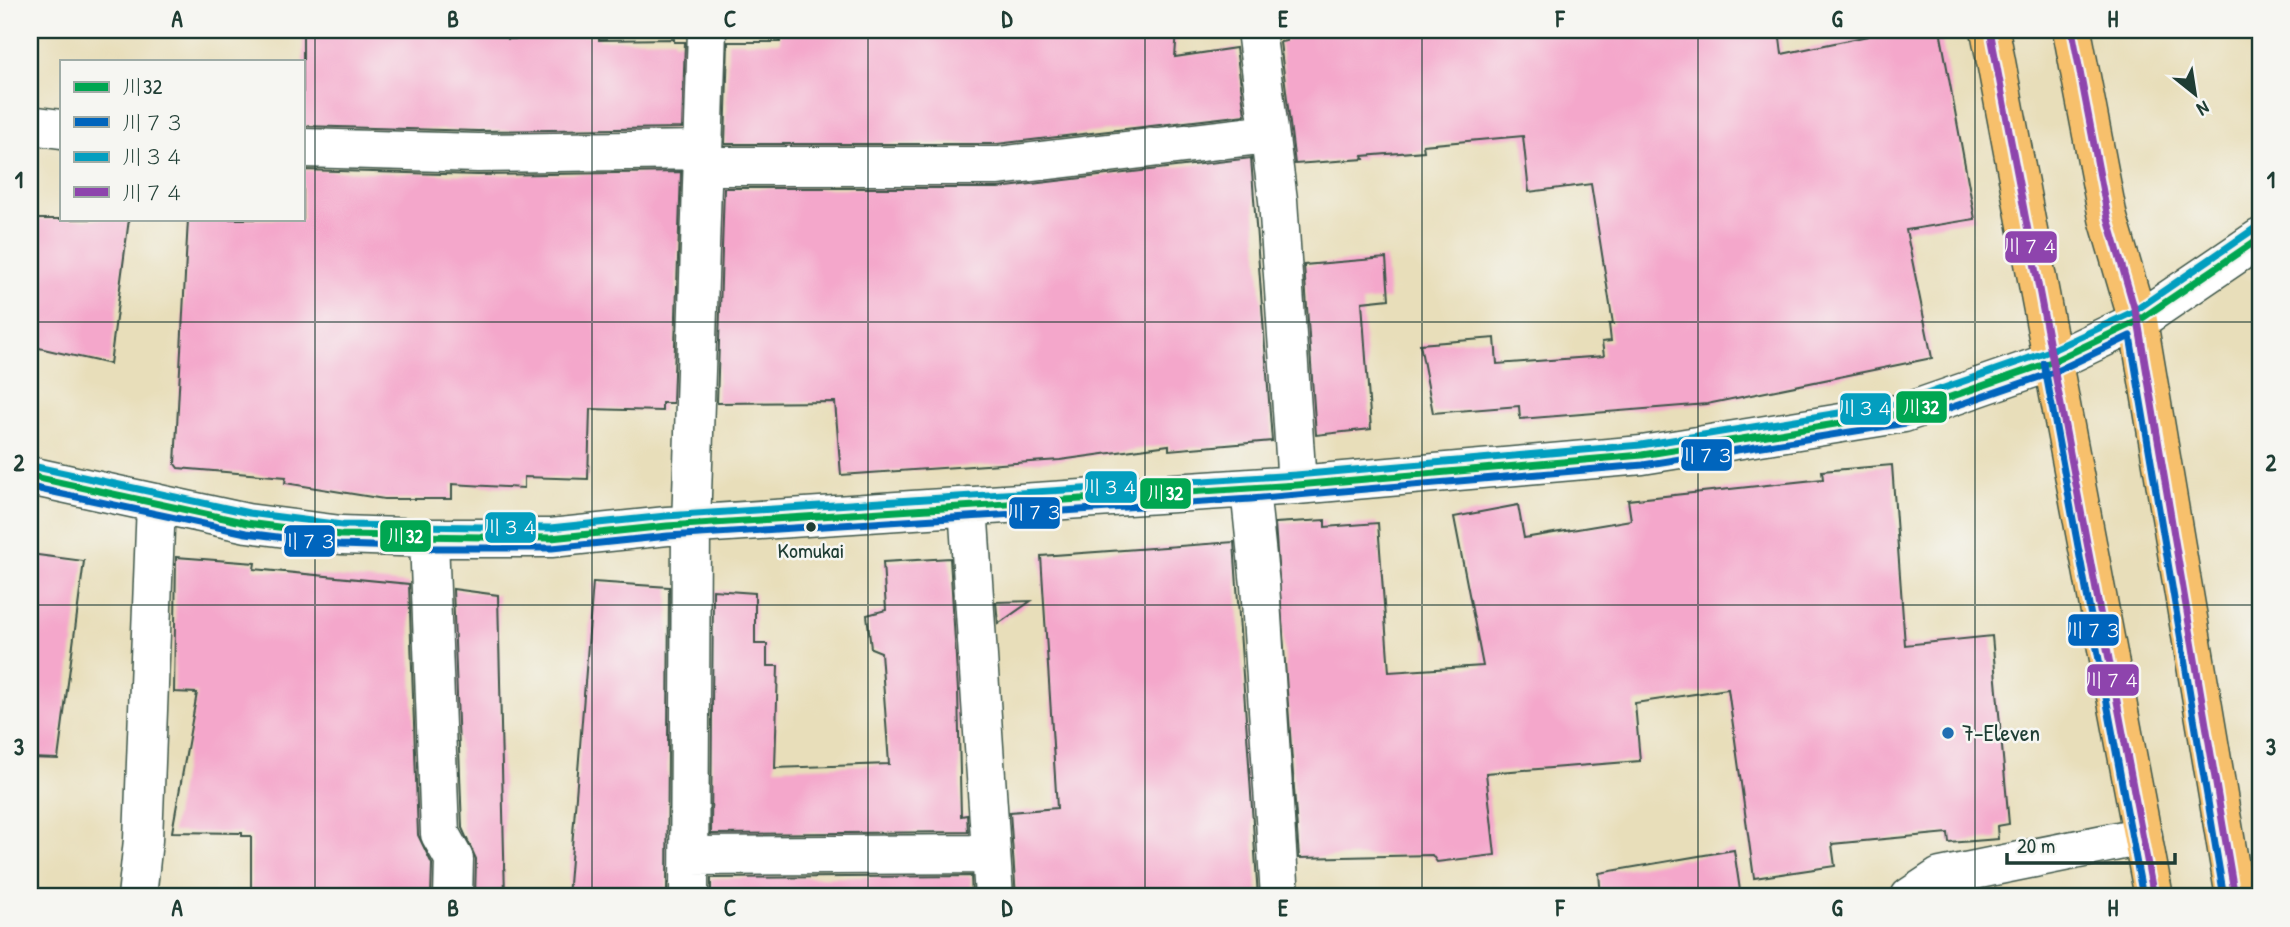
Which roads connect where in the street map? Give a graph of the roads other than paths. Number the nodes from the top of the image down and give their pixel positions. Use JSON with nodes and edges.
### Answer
{"nodes":[{"id":1,"x":707,"y":30,"type":"edge"},
{"id":2,"x":1256,"y":30,"type":"edge"},
{"id":3,"x":1990,"y":30,"type":"edge"},
{"id":4,"x":2072,"y":30,"type":"edge"},
{"id":5,"x":30,"y":125,"type":"edge"},
{"id":6,"x":60,"y":129,"type":"edge"},
{"id":7,"x":1269,"y":134,"type":"junction"},
{"id":8,"x":304,"y":148,"type":"edge"},
{"id":9,"x":703,"y":158,"type":"junction"},
{"id":10,"x":2260,"y":238,"type":"edge"},
{"id":11,"x":2138,"y":321,"type":"junction"},
{"id":12,"x":2054,"y":361,"type":"junction"},
{"id":13,"x":30,"y":476,"type":"edge"},
{"id":14,"x":1297,"y":485,"type":"junction"},
{"id":15,"x":1250,"y":489,"type":"junction"},
{"id":16,"x":156,"y":503,"type":"junction"},
{"id":17,"x":968,"y":506,"type":"junction"},
{"id":18,"x":691,"y":526,"type":"junction"},
{"id":19,"x":429,"y":538,"type":"junction"},
{"id":20,"x":2143,"y":836,"type":"junction"},
{"id":21,"x":991,"y":854,"type":"junction"},
{"id":22,"x":690,"y":856,"type":"junction"},
{"id":23,"x":137,"y":897,"type":"edge"},
{"id":24,"x":453,"y":897,"type":"edge"},
{"id":25,"x":689,"y":897,"type":"edge"},
{"id":26,"x":994,"y":897,"type":"edge"},
{"id":27,"x":1280,"y":897,"type":"edge"},
{"id":28,"x":1910,"y":897,"type":"edge"},
{"id":29,"x":2154,"y":897,"type":"edge"},
{"id":30,"x":2235,"y":897,"type":"edge"}],
"edges":[{"from":1,"to":9,"type":"street"},
{"from":2,"to":7,"type":"street"},
{"from":3,"to":12,"type":"highway"},
{"from":4,"to":11,"type":"highway"},
{"from":5,"to":6,"type":"street"},
{"from":7,"to":9,"type":"street"},
{"from":7,"to":14,"type":"street"},
{"from":8,"to":9,"type":"street"},
{"from":9,"to":18,"type":"street"},
{"from":10,"to":11,"type":"street"},
{"from":11,"to":12,"type":"street"},
{"from":11,"to":30,"type":"highway"},
{"from":12,"to":14,"type":"street"},
{"from":12,"to":20,"type":"highway"},
{"from":13,"to":16,"type":"street"},
{"from":14,"to":15,"type":"street"},
{"from":15,"to":17,"type":"street"},
{"from":15,"to":27,"type":"street"},
{"from":16,"to":19,"type":"street"},
{"from":16,"to":23,"type":"street"},
{"from":17,"to":18,"type":"street"},
{"from":17,"to":21,"type":"street"},
{"from":18,"to":19,"type":"street"},
{"from":18,"to":22,"type":"street"},
{"from":19,"to":24,"type":"street"},
{"from":20,"to":28,"type":"street"},
{"from":20,"to":29,"type":"highway"},
{"from":21,"to":22,"type":"street"},
{"from":21,"to":26,"type":"street"},
{"from":22,"to":25,"type":"street"}]}
